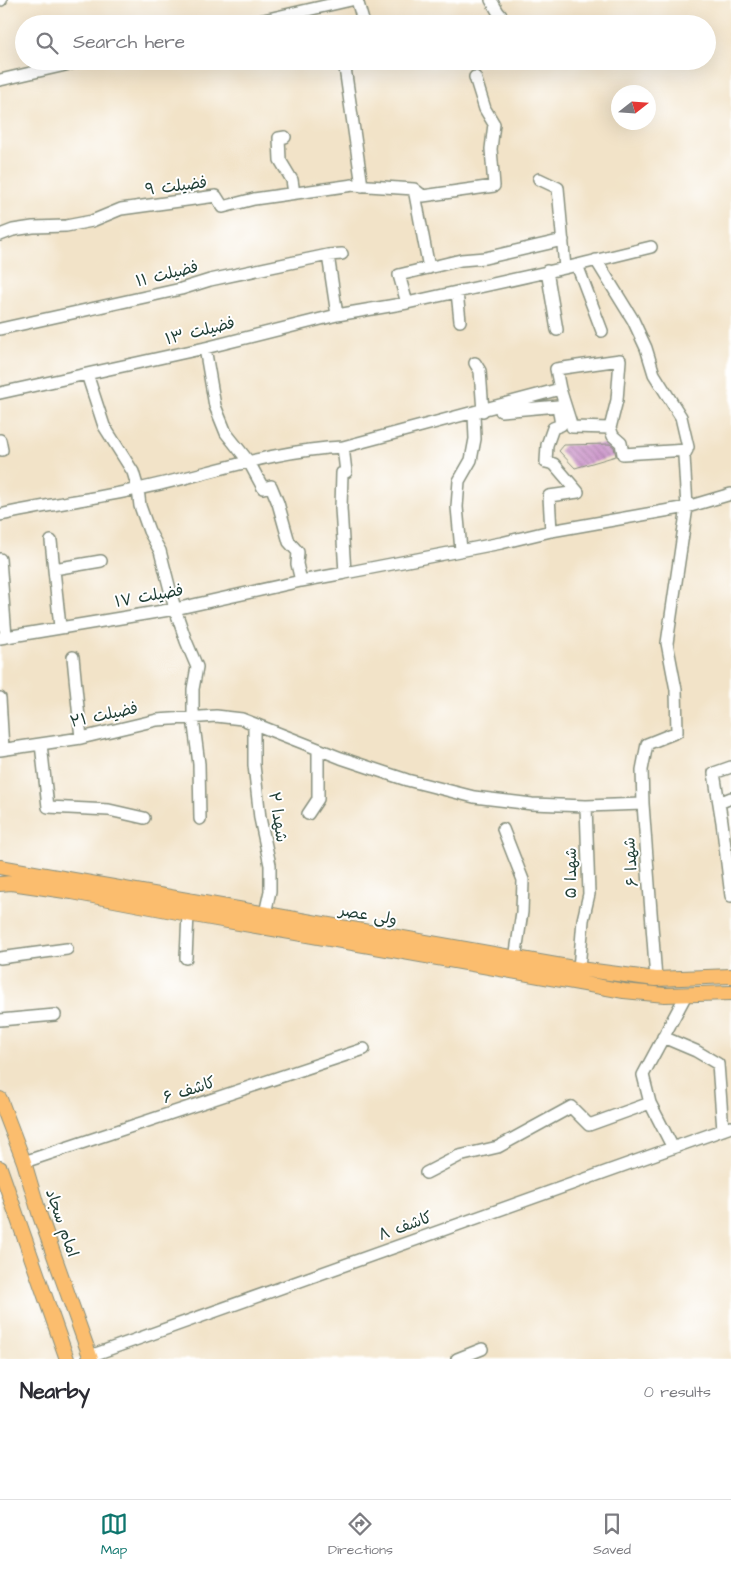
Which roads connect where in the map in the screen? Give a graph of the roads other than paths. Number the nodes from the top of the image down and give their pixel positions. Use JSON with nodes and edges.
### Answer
{"nodes":[{"id":1,"x":351,"y":0,"type":"edge"},
{"id":2,"x":357,"y":0,"type":"edge"},
{"id":3,"x":491,"y":0,"type":"edge"},
{"id":4,"x":286,"y":15,"type":"edge"},
{"id":5,"x":361,"y":15,"type":"edge"},
{"id":6,"x":500,"y":15,"type":"edge"},
{"id":7,"x":44,"y":70,"type":"edge"},
{"id":8,"x":345,"y":70,"type":"edge"},
{"id":9,"x":475,"y":77,"type":"dead end"},
{"id":10,"x":0,"y":80,"type":"edge"},
{"id":11,"x":285,"y":137,"type":"dead end"},
{"id":12,"x":540,"y":179,"type":"dead end"},
{"id":13,"x":362,"y":186,"type":"junction"},
{"id":14,"x":414,"y":189,"type":"junction"},
{"id":15,"x":294,"y":193,"type":"junction"},
{"id":16,"x":0,"y":235,"type":"edge"},
{"id":17,"x":563,"y":240,"type":"junction"},
{"id":18,"x":651,"y":247,"type":"dead end"},
{"id":19,"x":342,"y":254,"type":"dead end"},
{"id":20,"x":328,"y":255,"type":"junction"},
{"id":21,"x":596,"y":260,"type":"junction"},
{"id":22,"x":577,"y":265,"type":"junction"},
{"id":23,"x":429,"y":268,"type":"junction"},
{"id":24,"x":565,"y":268,"type":"junction"},
{"id":25,"x":547,"y":271,"type":"junction"},
{"id":26,"x":457,"y":292,"type":"junction"},
{"id":27,"x":407,"y":303,"type":"junction"},
{"id":28,"x":337,"y":315,"type":"junction"},
{"id":29,"x":460,"y":321,"type":"dead end"},
{"id":30,"x":0,"y":329,"type":"edge"},
{"id":31,"x":557,"y":330,"type":"dead end"},
{"id":32,"x":602,"y":331,"type":"dead end"},
{"id":33,"x":205,"y":348,"type":"junction"},
{"id":34,"x":475,"y":363,"type":"dead end"},
{"id":35,"x":87,"y":374,"type":"junction"},
{"id":36,"x":560,"y":389,"type":"junction"},
{"id":37,"x":0,"y":393,"type":"edge"},
{"id":38,"x":475,"y":413,"type":"junction"},
{"id":39,"x":610,"y":428,"type":"junction"},
{"id":40,"x":343,"y":447,"type":"junction"},
{"id":41,"x":687,"y":450,"type":"junction"},
{"id":42,"x":249,"y":462,"type":"junction"},
{"id":43,"x":138,"y":490,"type":"junction"},
{"id":44,"x":731,"y":494,"type":"edge"},
{"id":45,"x":687,"y":507,"type":"junction"},
{"id":46,"x":0,"y":515,"type":"edge"},
{"id":47,"x":551,"y":531,"type":"junction"},
{"id":48,"x":50,"y":541,"type":"dead end"},
{"id":49,"x":461,"y":550,"type":"junction"},
{"id":50,"x":0,"y":559,"type":"edge"},
{"id":51,"x":101,"y":561,"type":"dead end"},
{"id":52,"x":54,"y":569,"type":"junction"},
{"id":53,"x":345,"y":573,"type":"junction"},
{"id":54,"x":301,"y":581,"type":"junction"},
{"id":55,"x":175,"y":609,"type":"junction"},
{"id":56,"x":60,"y":627,"type":"junction"},
{"id":57,"x":3,"y":637,"type":"edge"},
{"id":58,"x":73,"y":657,"type":"dead end"},
{"id":59,"x":0,"y":698,"type":"edge"},
{"id":60,"x":193,"y":718,"type":"junction"},
{"id":61,"x":254,"y":724,"type":"junction"},
{"id":62,"x":81,"y":738,"type":"junction"},
{"id":63,"x":40,"y":744,"type":"junction"},
{"id":64,"x":1,"y":749,"type":"edge"},
{"id":65,"x":318,"y":749,"type":"junction"},
{"id":66,"x":731,"y":767,"type":"edge"},
{"id":67,"x":731,"y":798,"type":"edge"},
{"id":68,"x":719,"y":803,"type":"junction"},
{"id":69,"x":643,"y":804,"type":"junction"},
{"id":70,"x":586,"y":806,"type":"junction"},
{"id":71,"x":308,"y":814,"type":"dead end"},
{"id":72,"x":144,"y":818,"type":"dead end"},
{"id":73,"x":200,"y":819,"type":"dead end"},
{"id":74,"x":503,"y":829,"type":"dead end"},
{"id":75,"x":0,"y":867,"type":"edge"},
{"id":76,"x":0,"y":884,"type":"edge"},
{"id":77,"x":731,"y":896,"type":"edge"},
{"id":78,"x":188,"y":914,"type":"junction"},
{"id":79,"x":264,"y":921,"type":"junction"},
{"id":80,"x":67,"y":948,"type":"dead end"},
{"id":81,"x":0,"y":958,"type":"edge"},
{"id":82,"x":186,"y":958,"type":"dead end"},
{"id":83,"x":515,"y":959,"type":"junction"},
{"id":84,"x":578,"y":969,"type":"junction"},
{"id":85,"x":731,"y":976,"type":"edge"},
{"id":86,"x":656,"y":979,"type":"junction"},
{"id":87,"x":731,"y":993,"type":"edge"},
{"id":88,"x":686,"y":995,"type":"junction"},
{"id":89,"x":55,"y":1015,"type":"dead end"},
{"id":90,"x":0,"y":1020,"type":"edge"},
{"id":91,"x":663,"y":1037,"type":"junction"},
{"id":92,"x":364,"y":1049,"type":"dead end"},
{"id":93,"x":0,"y":1099,"type":"edge"},
{"id":94,"x":650,"y":1103,"type":"junction"},
{"id":95,"x":4,"y":1121,"type":"edge"},
{"id":96,"x":727,"y":1128,"type":"edge"},
{"id":97,"x":673,"y":1148,"type":"junction"},
{"id":98,"x":24,"y":1162,"type":"junction"},
{"id":99,"x":0,"y":1168,"type":"edge"},
{"id":100,"x":426,"y":1173,"type":"dead end"},
{"id":101,"x":482,"y":1349,"type":"dead end"},
{"id":102,"x":91,"y":1358,"type":"edge"},
{"id":103,"x":67,"y":1359,"type":"edge"},
{"id":104,"x":456,"y":1359,"type":"edge"}],
"edges":[{"from":1,"to":4,"type":"street"},
{"from":2,"to":5,"type":"street"},
{"from":3,"to":6,"type":"street"},
{"from":7,"to":10,"type":"street"},
{"from":8,"to":13,"type":"street"},
{"from":9,"to":14,"type":"street","name":"فضیلت ۹"},
{"from":11,"to":15,"type":"street"},
{"from":12,"to":17,"type":"street"},
{"from":13,"to":14,"type":"street","name":"فضیلت ۹"},
{"from":13,"to":15,"type":"street","name":"فضیلت ۹"},
{"from":14,"to":23,"type":"street"},
{"from":15,"to":16,"type":"street","name":"فضیلت ۹"},
{"from":17,"to":23,"type":"street"},
{"from":17,"to":24,"type":"street"},
{"from":18,"to":21,"type":"street","name":"فضیلت ۱۳"},
{"from":19,"to":20,"type":"street","name":"فضیلت ۱۱"},
{"from":20,"to":28,"type":"street"},
{"from":20,"to":30,"type":"street","name":"فضیلت ۱۱"},
{"from":21,"to":22,"type":"street","name":"فضیلت ۱۳"},
{"from":21,"to":41,"type":"street"},
{"from":22,"to":24,"type":"street","name":"فضیلت ۱۳"},
{"from":22,"to":32,"type":"street"},
{"from":23,"to":27,"type":"street"},
{"from":24,"to":25,"type":"street","name":"فضیلت ۱۳"},
{"from":25,"to":26,"type":"street","name":"فضیلت ۱۳"},
{"from":25,"to":31,"type":"street"},
{"from":26,"to":27,"type":"street","name":"فضیلت ۱۳"},
{"from":26,"to":29,"type":"street"},
{"from":27,"to":28,"type":"street","name":"فضیلت ۱۳"},
{"from":28,"to":33,"type":"street","name":"فضیلت ۱۳"},
{"from":33,"to":35,"type":"street","name":"فضیلت ۱۳"},
{"from":33,"to":42,"type":"street"},
{"from":34,"to":38,"type":"street"},
{"from":35,"to":37,"type":"street","name":"فضیلت ۱۳"},
{"from":35,"to":43,"type":"street"},
{"from":36,"to":38,"type":"street"},
{"from":36,"to":39,"type":"street"},
{"from":36,"to":39,"type":"street"},
{"from":38,"to":40,"type":"street"},
{"from":38,"to":47,"type":"street"},
{"from":38,"to":49,"type":"street"},
{"from":39,"to":41,"type":"street"},
{"from":40,"to":42,"type":"street"},
{"from":40,"to":53,"type":"street"},
{"from":41,"to":45,"type":"street"},
{"from":42,"to":43,"type":"street"},
{"from":42,"to":54,"type":"street"},
{"from":43,"to":46,"type":"street"},
{"from":43,"to":55,"type":"street"},
{"from":44,"to":45,"type":"street","name":"فضیلت ۱۷"},
{"from":45,"to":47,"type":"street","name":"فضیلت ۱۷"},
{"from":45,"to":69,"type":"street","name":"شهدا ۶"},
{"from":47,"to":49,"type":"street","name":"فضیلت ۱۷"},
{"from":48,"to":52,"type":"street"},
{"from":49,"to":53,"type":"street","name":"فضیلت ۱۷"},
{"from":50,"to":57,"type":"street"},
{"from":51,"to":52,"type":"street"},
{"from":52,"to":56,"type":"street"},
{"from":53,"to":54,"type":"street","name":"فضیلت ۱۷"},
{"from":54,"to":55,"type":"street","name":"فضیلت ۱۷"},
{"from":55,"to":56,"type":"street","name":"فضیلت ۱۷"},
{"from":55,"to":60,"type":"street"},
{"from":56,"to":57,"type":"street","name":"فضیلت ۱۷"},
{"from":58,"to":62,"type":"street"},
{"from":59,"to":64,"type":"street"},
{"from":60,"to":61,"type":"street","name":"فضیلت ۲۱"},
{"from":60,"to":62,"type":"street","name":"فضیلت ۲۱"},
{"from":60,"to":73,"type":"street"},
{"from":61,"to":65,"type":"street","name":"فضیلت ۲۱"},
{"from":61,"to":79,"type":"street","name":"شهدا ۲"},
{"from":62,"to":63,"type":"street","name":"فضیلت ۲۱"},
{"from":63,"to":64,"type":"street","name":"فضیلت ۲۱"},
{"from":63,"to":72,"type":"street"},
{"from":65,"to":70,"type":"street","name":"فضیلت ۲۱"},
{"from":65,"to":71,"type":"street"},
{"from":66,"to":68,"type":"street"},
{"from":67,"to":68,"type":"street"},
{"from":68,"to":77,"type":"street"},
{"from":69,"to":70,"type":"street","name":"فضیلت ۲۱"},
{"from":69,"to":86,"type":"street","name":"شهدا ۶"},
{"from":70,"to":84,"type":"street","name":"شهدا ۵"},
{"from":74,"to":83,"type":"street"},
{"from":75,"to":79,"type":"main road","name":"ولی عصر"},
{"from":76,"to":78,"type":"main road","name":"ولی عصر"},
{"from":78,"to":79,"type":"main road","name":"ولی عصر"},
{"from":78,"to":82,"type":"street"},
{"from":79,"to":83,"type":"main road","name":"ولی عصر"},
{"from":79,"to":88,"type":"main road","name":"ولی عصر"},
{"from":80,"to":81,"type":"street"},
{"from":83,"to":84,"type":"main road","name":"ولی عصر"},
{"from":84,"to":86,"type":"main road","name":"ولی عصر"},
{"from":85,"to":86,"type":"main road","name":"ولی عصر"},
{"from":87,"to":88,"type":"main road","name":"ولی عصر"},
{"from":88,"to":91,"type":"street"},
{"from":89,"to":90,"type":"street"},
{"from":91,"to":94,"type":"street"},
{"from":91,"to":96,"type":"street"},
{"from":92,"to":98,"type":"street","name":"کاشف ۶"},
{"from":93,"to":95,"type":"main road","name":"امام سجاد"},
{"from":94,"to":97,"type":"street"},
{"from":94,"to":100,"type":"street"},
{"from":95,"to":98,"type":"main road","name":"امام سجاد"},
{"from":96,"to":97,"type":"street","name":"کاشف ۸"},
{"from":97,"to":102,"type":"street","name":"کاشف ۸"},
{"from":98,"to":102,"type":"main road","name":"امام سجاد"},
{"from":99,"to":103,"type":"main road"},
{"from":101,"to":104,"type":"street"}]}
